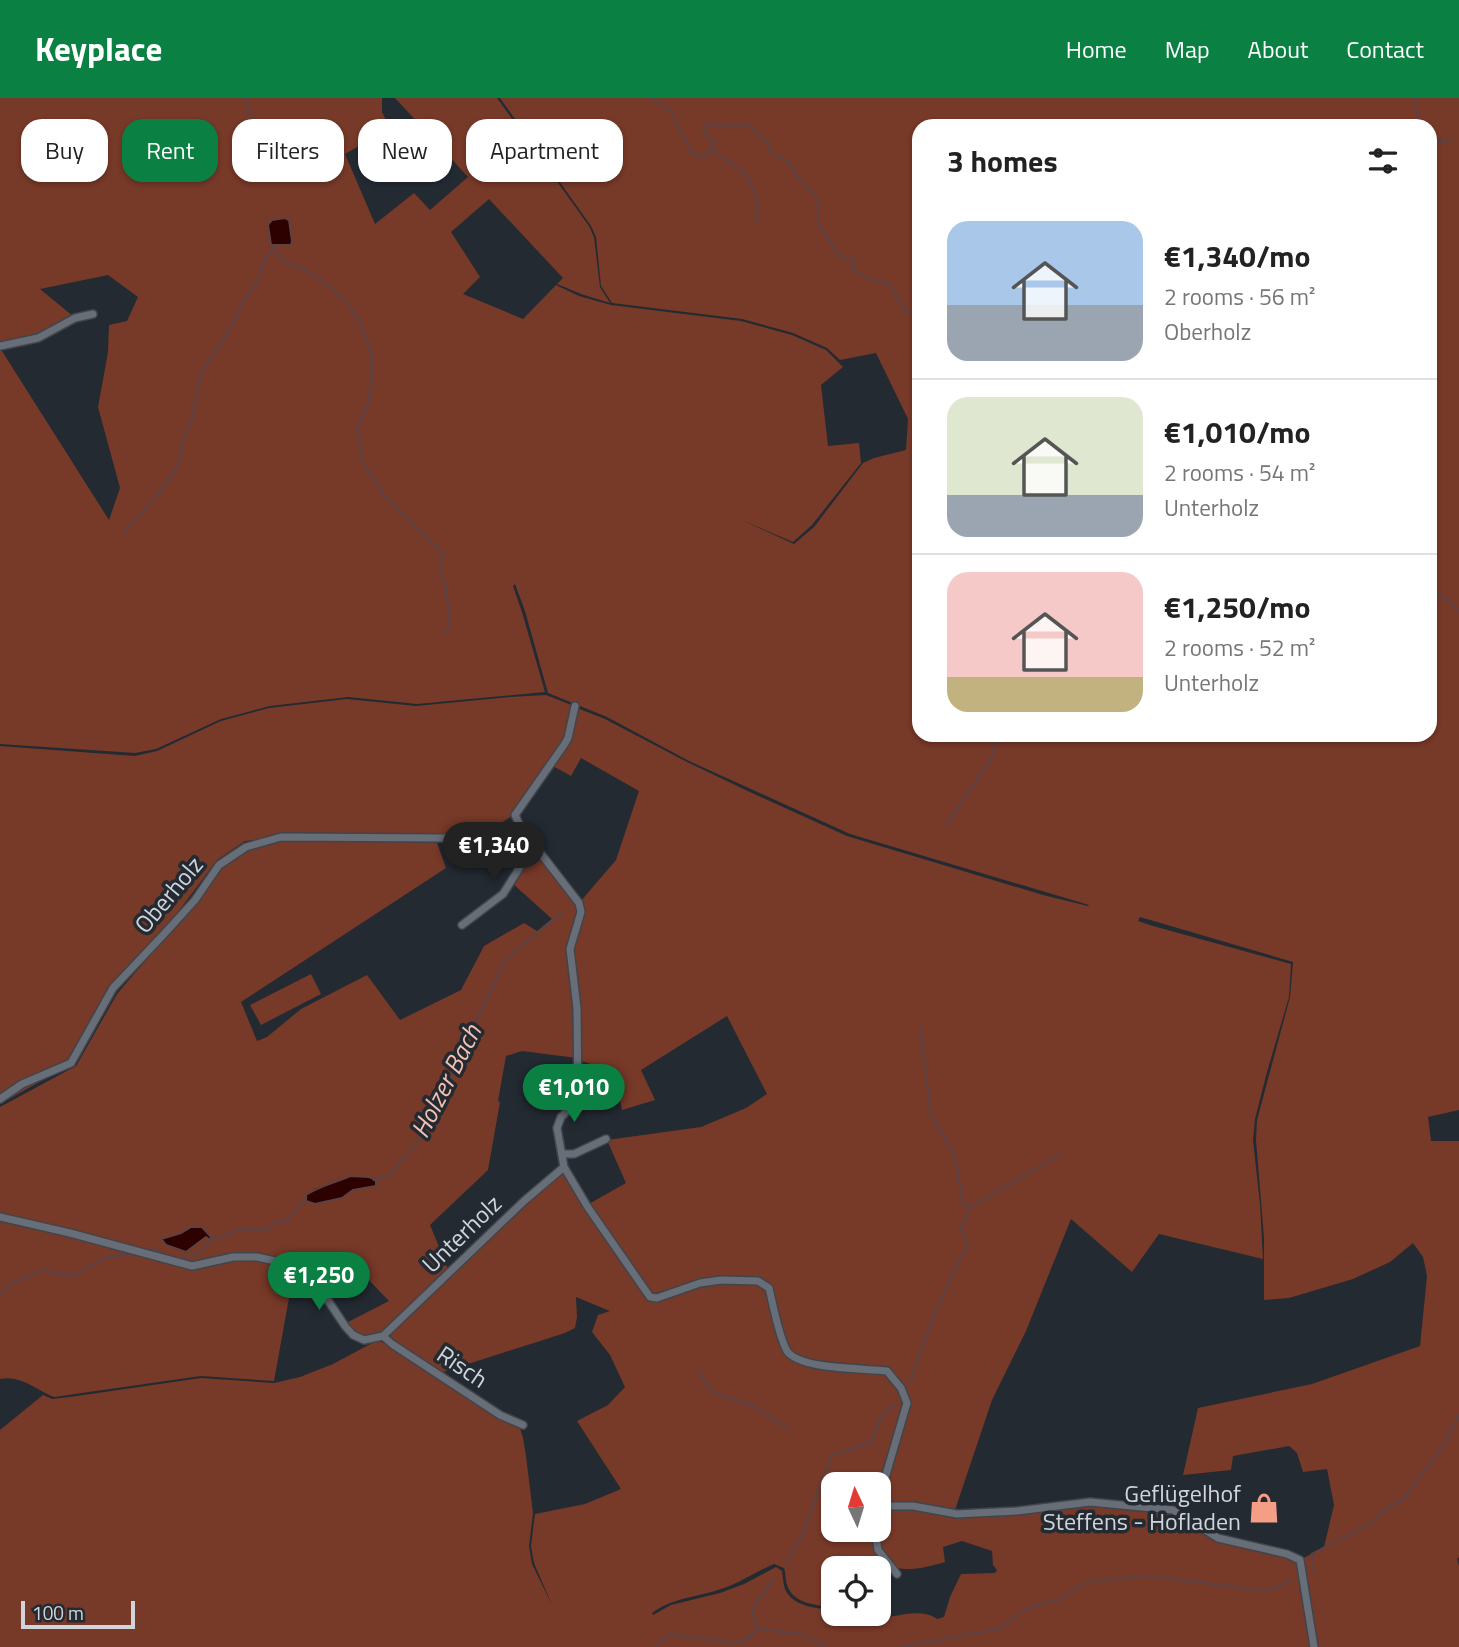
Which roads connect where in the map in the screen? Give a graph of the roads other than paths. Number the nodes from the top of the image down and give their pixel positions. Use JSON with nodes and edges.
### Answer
{"nodes":[{"id":1,"x":93,"y":314,"type":"dead end"},
{"id":2,"x":0,"y":346,"type":"edge"},
{"id":3,"x":575,"y":706,"type":"dead end"},
{"id":4,"x":522,"y":828,"type":"junction"},
{"id":5,"x":534,"y":845,"type":"junction"},
{"id":6,"x":463,"y":925,"type":"dead end"},
{"id":7,"x":0,"y":1100,"type":"edge"},
{"id":8,"x":606,"y":1139,"type":"dead end"},
{"id":9,"x":562,"y":1154,"type":"junction"},
{"id":10,"x":564,"y":1167,"type":"junction"},
{"id":11,"x":0,"y":1217,"type":"edge"},
{"id":12,"x":383,"y":1336,"type":"junction"},
{"id":13,"x":523,"y":1425,"type":"dead end"},
{"id":14,"x":887,"y":1472,"type":"edge"},
{"id":15,"x":891,"y":1505,"type":"edge"},
{"id":16,"x":876,"y":1542,"type":"edge"},
{"id":17,"x":897,"y":1574,"type":"dead end"},
{"id":18,"x":1314,"y":1647,"type":"edge"}],
"edges":[{"from":1,"to":2,"type":"street"},
{"from":3,"to":4,"type":"street"},
{"from":4,"to":5,"type":"street"},
{"from":4,"to":7,"type":"street","name":"Oberholz"},
{"from":5,"to":6,"type":"street"},
{"from":5,"to":9,"type":"street"},
{"from":8,"to":9,"type":"street"},
{"from":9,"to":10,"type":"street"},
{"from":10,"to":12,"type":"street","name":"Unterholz"},
{"from":10,"to":14,"type":"street"},
{"from":11,"to":12,"type":"street"},
{"from":12,"to":13,"type":"street","name":"Risch"},
{"from":15,"to":18,"type":"street"},
{"from":16,"to":17,"type":"street"}]}
